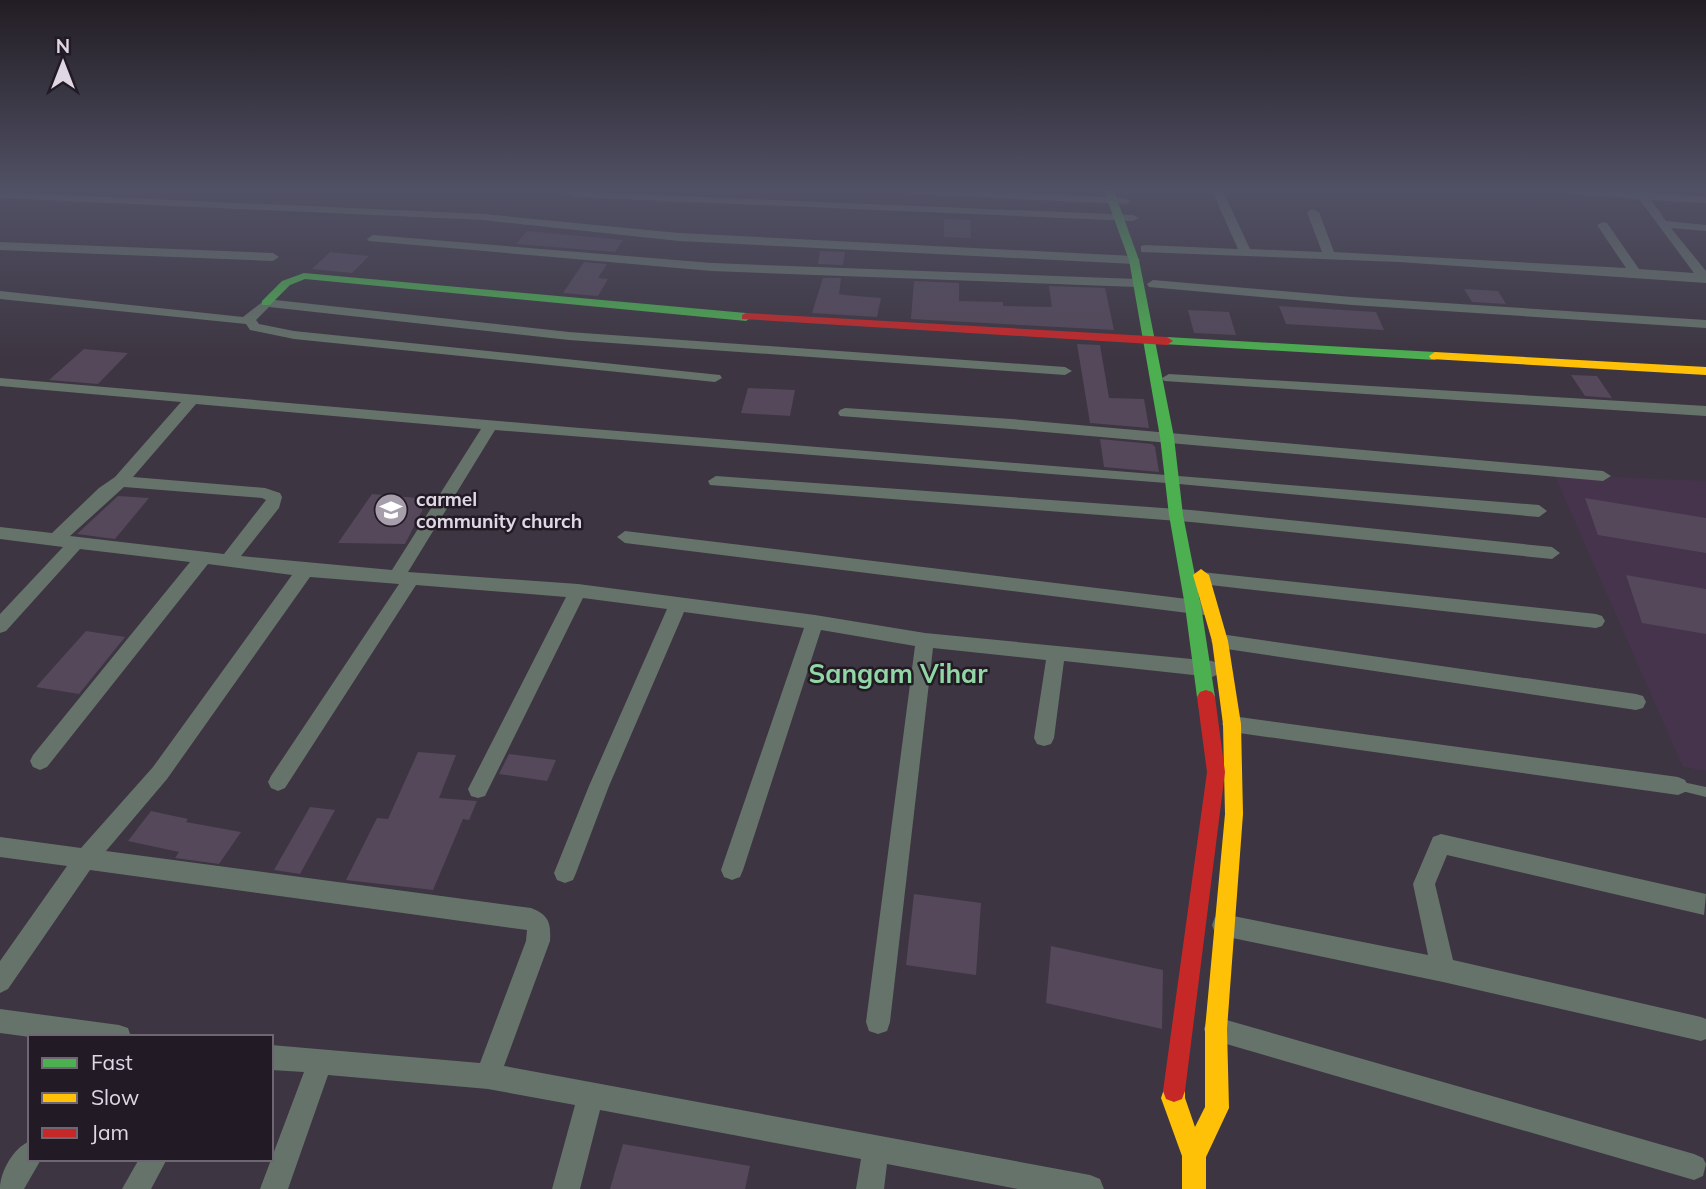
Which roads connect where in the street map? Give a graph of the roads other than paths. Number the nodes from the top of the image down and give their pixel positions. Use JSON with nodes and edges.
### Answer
{"nodes":[{"id":1,"x":12,"y":246,"type":"edge"},
{"id":2,"x":464,"y":246,"type":"edge"},
{"id":3,"x":921,"y":246,"type":"edge"},
{"id":4,"x":1136,"y":246,"type":"edge"},
{"id":5,"x":1243,"y":246,"type":"edge"},
{"id":6,"x":1326,"y":246,"type":"edge"},
{"id":7,"x":1618,"y":246,"type":"edge"},
{"id":8,"x":1679,"y":246,"type":"edge"},
{"id":9,"x":1246,"y":253,"type":"junction"},
{"id":10,"x":1139,"y":255,"type":"junction"},
{"id":11,"x":1330,"y":256,"type":"junction"},
{"id":12,"x":273,"y":257,"type":"dead end"},
{"id":13,"x":1635,"y":272,"type":"junction"},
{"id":14,"x":1705,"y":278,"type":"edge"},
{"id":15,"x":1145,"y":283,"type":"junction"},
{"id":16,"x":0,"y":295,"type":"edge"},
{"id":17,"x":266,"y":303,"type":"junction"},
{"id":18,"x":249,"y":320,"type":"junction"},
{"id":19,"x":1706,"y":324,"type":"edge"},
{"id":20,"x":1156,"y":342,"type":"junction"},
{"id":21,"x":1065,"y":371,"type":"dead end"},
{"id":22,"x":1706,"y":371,"type":"edge"},
{"id":23,"x":715,"y":378,"type":"dead end"},
{"id":24,"x":1169,"y":379,"type":"junction"},
{"id":25,"x":3,"y":385,"type":"edge"},
{"id":26,"x":192,"y":399,"type":"junction"},
{"id":27,"x":1706,"y":411,"type":"edge"},
{"id":28,"x":845,"y":413,"type":"dead end"},
{"id":29,"x":491,"y":425,"type":"junction"},
{"id":30,"x":1174,"y":438,"type":"junction"},
{"id":31,"x":1603,"y":476,"type":"dead end"},
{"id":32,"x":1180,"y":480,"type":"junction"},
{"id":33,"x":121,"y":481,"type":"junction"},
{"id":34,"x":716,"y":481,"type":"dead end"},
{"id":35,"x":1539,"y":512,"type":"dead end"},
{"id":36,"x":1184,"y":515,"type":"junction"},
{"id":37,"x":0,"y":533,"type":"edge"},
{"id":38,"x":625,"y":537,"type":"dead end"},
{"id":39,"x":54,"y":541,"type":"junction"},
{"id":40,"x":75,"y":544,"type":"junction"},
{"id":41,"x":1552,"y":553,"type":"dead end"},
{"id":42,"x":204,"y":557,"type":"junction"},
{"id":43,"x":229,"y":560,"type":"junction"},
{"id":44,"x":305,"y":570,"type":"junction"},
{"id":45,"x":1201,"y":578,"type":"junction"},
{"id":46,"x":403,"y":580,"type":"junction"},
{"id":47,"x":578,"y":592,"type":"junction"},
{"id":48,"x":678,"y":604,"type":"junction"},
{"id":49,"x":1202,"y":607,"type":"junction"},
{"id":50,"x":1596,"y":621,"type":"dead end"},
{"id":51,"x":815,"y":622,"type":"junction"},
{"id":52,"x":0,"y":626,"type":"edge"},
{"id":53,"x":925,"y":640,"type":"junction"},
{"id":54,"x":1220,"y":640,"type":"junction"},
{"id":55,"x":1056,"y":653,"type":"junction"},
{"id":56,"x":1202,"y":668,"type":"junction"},
{"id":57,"x":1222,"y":670,"type":"junction"},
{"id":58,"x":1636,"y":702,"type":"dead end"},
{"id":59,"x":1232,"y":724,"type":"junction"},
{"id":60,"x":1044,"y":738,"type":"dead end"},
{"id":61,"x":40,"y":761,"type":"dead end"},
{"id":62,"x":278,"y":782,"type":"dead end"},
{"id":63,"x":1678,"y":786,"type":"joint"},
{"id":64,"x":478,"y":789,"type":"dead end"},
{"id":65,"x":1706,"y":792,"type":"edge"},
{"id":66,"x":0,"y":847,"type":"edge"},
{"id":67,"x":85,"y":859,"type":"junction"},
{"id":68,"x":732,"y":870,"type":"dead end"},
{"id":69,"x":565,"y":873,"type":"dead end"},
{"id":70,"x":1703,"y":904,"type":"dead end"},
{"id":71,"x":1223,"y":925,"type":"junction"},
{"id":72,"x":1443,"y":970,"type":"junction"},
{"id":73,"x":0,"y":981,"type":"edge"},
{"id":74,"x":0,"y":1021,"type":"edge"},
{"id":75,"x":878,"y":1022,"type":"dead end"},
{"id":76,"x":1216,"y":1029,"type":"junction"},
{"id":77,"x":1701,"y":1029,"type":"dead end"},
{"id":78,"x":101,"y":1035,"type":"edge"},
{"id":79,"x":273,"y":1057,"type":"edge"},
{"id":80,"x":320,"y":1063,"type":"junction"},
{"id":81,"x":488,"y":1076,"type":"junction"},
{"id":82,"x":591,"y":1095,"type":"junction"},
{"id":83,"x":876,"y":1150,"type":"junction"},
{"id":84,"x":1194,"y":1156,"type":"junction"},
{"id":85,"x":28,"y":1157,"type":"edge"},
{"id":86,"x":153,"y":1161,"type":"edge"},
{"id":87,"x":1693,"y":1167,"type":"dead end"},
{"id":88,"x":8,"y":1189,"type":"edge"},
{"id":89,"x":136,"y":1189,"type":"edge"},
{"id":90,"x":274,"y":1189,"type":"edge"},
{"id":91,"x":566,"y":1189,"type":"edge"},
{"id":92,"x":870,"y":1189,"type":"edge"},
{"id":93,"x":1090,"y":1189,"type":"edge"},
{"id":94,"x":1194,"y":1189,"type":"edge"}],
"edges":[{"from":1,"to":12,"type":"street"},
{"from":2,"to":15,"type":"street"},
{"from":3,"to":10,"type":"street"},
{"from":4,"to":10,"type":"street"},
{"from":5,"to":9,"type":"street"},
{"from":6,"to":11,"type":"street"},
{"from":7,"to":13,"type":"street"},
{"from":8,"to":14,"type":"street"},
{"from":9,"to":10,"type":"street"},
{"from":9,"to":11,"type":"street"},
{"from":10,"to":15,"type":"street"},
{"from":11,"to":13,"type":"street"},
{"from":13,"to":14,"type":"street"},
{"from":15,"to":19,"type":"street"},
{"from":15,"to":20,"type":"street"},
{"from":16,"to":18,"type":"street"},
{"from":17,"to":18,"type":"street"},
{"from":17,"to":20,"type":"street"},
{"from":17,"to":21,"type":"street"},
{"from":18,"to":23,"type":"street"},
{"from":20,"to":22,"type":"street"},
{"from":20,"to":24,"type":"street"},
{"from":20,"to":30,"type":"street"},
{"from":24,"to":27,"type":"street"},
{"from":24,"to":30,"type":"street"},
{"from":25,"to":26,"type":"street"},
{"from":26,"to":29,"type":"street"},
{"from":26,"to":33,"type":"street"},
{"from":28,"to":30,"type":"street"},
{"from":29,"to":32,"type":"street"},
{"from":29,"to":46,"type":"street"},
{"from":30,"to":31,"type":"street"},
{"from":30,"to":32,"type":"street"},
{"from":32,"to":35,"type":"street"},
{"from":32,"to":36,"type":"street"},
{"from":33,"to":39,"type":"street"},
{"from":33,"to":43,"type":"street"},
{"from":34,"to":36,"type":"street"},
{"from":36,"to":41,"type":"street"},
{"from":36,"to":45,"type":"street"},
{"from":36,"to":49,"type":"street"},
{"from":37,"to":39,"type":"street"},
{"from":38,"to":49,"type":"street"},
{"from":39,"to":40,"type":"street"},
{"from":40,"to":42,"type":"street"},
{"from":40,"to":52,"type":"street"},
{"from":42,"to":43,"type":"street"},
{"from":42,"to":61,"type":"street"},
{"from":43,"to":44,"type":"street"},
{"from":44,"to":46,"type":"street"},
{"from":44,"to":67,"type":"street"},
{"from":45,"to":49,"type":"street"},
{"from":45,"to":50,"type":"street"},
{"from":46,"to":47,"type":"street"},
{"from":46,"to":62,"type":"street"},
{"from":47,"to":48,"type":"street"},
{"from":47,"to":64,"type":"street"},
{"from":48,"to":51,"type":"street"},
{"from":48,"to":69,"type":"street"},
{"from":49,"to":54,"type":"street"},
{"from":49,"to":56,"type":"street"},
{"from":51,"to":53,"type":"street"},
{"from":51,"to":68,"type":"street"},
{"from":53,"to":55,"type":"street"},
{"from":53,"to":75,"type":"street"},
{"from":54,"to":57,"type":"street"},
{"from":54,"to":58,"type":"street"},
{"from":55,"to":56,"type":"street"},
{"from":55,"to":60,"type":"street"},
{"from":56,"to":57,"type":"street"},
{"from":56,"to":84,"type":"street"},
{"from":57,"to":59,"type":"street"},
{"from":59,"to":63,"type":"street"},
{"from":59,"to":71,"type":"street"},
{"from":63,"to":65,"type":"lane"},
{"from":66,"to":67,"type":"street"},
{"from":67,"to":73,"type":"street"},
{"from":67,"to":81,"type":"street"},
{"from":70,"to":72,"type":"street"},
{"from":71,"to":72,"type":"street"},
{"from":71,"to":76,"type":"street"},
{"from":72,"to":77,"type":"street"},
{"from":74,"to":78,"type":"street"},
{"from":76,"to":84,"type":"street"},
{"from":76,"to":87,"type":"street"},
{"from":79,"to":80,"type":"street"},
{"from":80,"to":81,"type":"street"},
{"from":80,"to":90,"type":"street"},
{"from":81,"to":82,"type":"street"},
{"from":82,"to":83,"type":"street"},
{"from":82,"to":91,"type":"street"},
{"from":83,"to":92,"type":"street"},
{"from":83,"to":93,"type":"street"},
{"from":84,"to":94,"type":"street"},
{"from":85,"to":88,"type":"street"},
{"from":86,"to":89,"type":"street"}]}
